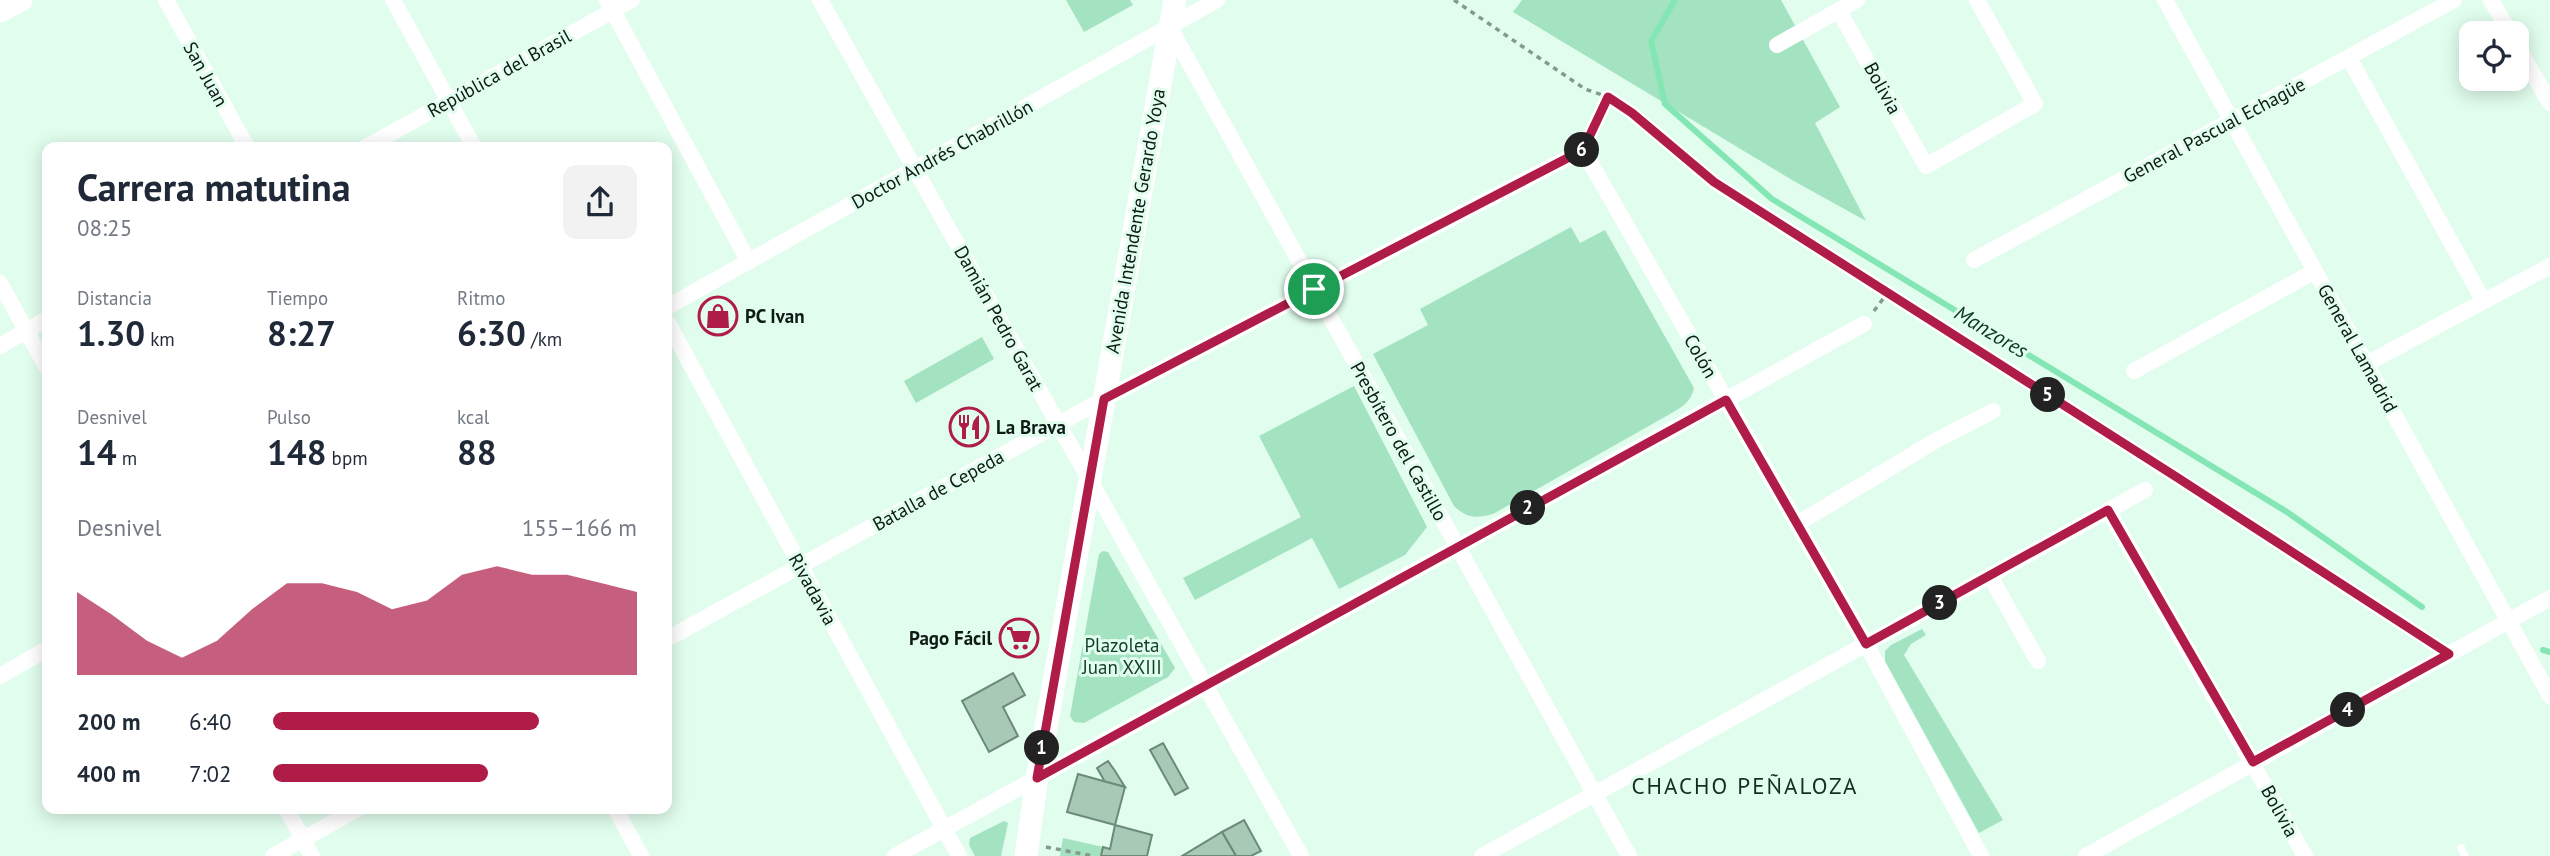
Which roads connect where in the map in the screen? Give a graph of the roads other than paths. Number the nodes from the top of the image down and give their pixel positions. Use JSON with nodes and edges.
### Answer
{"nodes":[{"id":1,"x":21,"y":0,"type":"edge"},
{"id":2,"x":166,"y":0,"type":"edge"},
{"id":3,"x":393,"y":0,"type":"edge"},
{"id":4,"x":632,"y":0,"type":"edge"},
{"id":5,"x":820,"y":0,"type":"edge"},
{"id":6,"x":1175,"y":0,"type":"edge"},
{"id":7,"x":1217,"y":0,"type":"edge"},
{"id":8,"x":1857,"y":0,"type":"edge"},
{"id":9,"x":1978,"y":0,"type":"edge"},
{"id":10,"x":2165,"y":0,"type":"edge"},
{"id":11,"x":2454,"y":0,"type":"edge"},
{"id":12,"x":2491,"y":0,"type":"edge"},
{"id":13,"x":610,"y":5,"type":"edge"},
{"id":14,"x":1839,"y":11,"type":"junction"},
{"id":15,"x":0,"y":12,"type":"edge"},
{"id":16,"x":2503,"y":21,"type":"edge"},
{"id":17,"x":1169,"y":26,"type":"junction"},
{"id":18,"x":1777,"y":45,"type":"dead end"},
{"id":19,"x":2349,"y":58,"type":"junction"},
{"id":20,"x":2529,"y":67,"type":"edge"},
{"id":21,"x":449,"y":101,"type":"junction"},
{"id":22,"x":2550,"y":103,"type":"edge"},
{"id":23,"x":2232,"y":120,"type":"junction"},
{"id":24,"x":244,"y":142,"type":"edge"},
{"id":25,"x":375,"y":142,"type":"edge"},
{"id":26,"x":471,"y":142,"type":"edge"},
{"id":27,"x":1583,"y":150,"type":"joint"},
{"id":28,"x":915,"y":169,"type":"junction"},
{"id":29,"x":1974,"y":260,"type":"dead end"},
{"id":30,"x":748,"y":262,"type":"junction"},
{"id":31,"x":2550,"y":265,"type":"edge"},
{"id":32,"x":2315,"y":271,"type":"junction"},
{"id":33,"x":0,"y":283,"type":"edge"},
{"id":34,"x":1314,"y":289,"type":"junction"},
{"id":35,"x":2483,"y":300,"type":"junction"},
{"id":36,"x":672,"y":304,"type":"edge"},
{"id":37,"x":42,"y":322,"type":"edge"},
{"id":38,"x":1864,"y":324,"type":"road end"},
{"id":39,"x":27,"y":330,"type":"junction"},
{"id":40,"x":672,"y":330,"type":"edge"},
{"id":41,"x":0,"y":346,"type":"edge"},
{"id":42,"x":42,"y":358,"type":"edge"},
{"id":43,"x":2367,"y":364,"type":"junction"},
{"id":44,"x":2134,"y":371,"type":"dead end"},
{"id":45,"x":1104,"y":399,"type":"junction"},
{"id":46,"x":1726,"y":400,"type":"junction"},
{"id":47,"x":1993,"y":411,"type":"dead end"},
{"id":48,"x":1058,"y":424,"type":"junction"},
{"id":49,"x":1090,"y":481,"type":"junction"},
{"id":50,"x":2145,"y":490,"type":"dead end"},
{"id":51,"x":2108,"y":510,"type":"junction"},
{"id":52,"x":1797,"y":524,"type":"junction"},
{"id":53,"x":1457,"y":547,"type":"junction"},
{"id":54,"x":800,"y":566,"type":"junction"},
{"id":55,"x":1990,"y":576,"type":"junction"},
{"id":56,"x":2550,"y":598,"type":"edge"},
{"id":57,"x":2509,"y":621,"type":"junction"},
{"id":58,"x":672,"y":636,"type":"edge"},
{"id":59,"x":1866,"y":644,"type":"junction"},
{"id":60,"x":42,"y":652,"type":"edge"},
{"id":61,"x":2038,"y":661,"type":"dead end"},
{"id":62,"x":0,"y":676,"type":"edge"},
{"id":63,"x":1205,"y":686,"type":"junction"},
{"id":64,"x":2550,"y":696,"type":"edge"},
{"id":65,"x":2253,"y":762,"type":"junction"},
{"id":66,"x":1037,"y":778,"type":"junction"},
{"id":67,"x":1594,"y":794,"type":"junction"},
{"id":68,"x":289,"y":814,"type":"edge"},
{"id":69,"x":348,"y":814,"type":"edge"},
{"id":70,"x":618,"y":814,"type":"edge"},
{"id":71,"x":944,"y":829,"type":"junction"},
{"id":72,"x":303,"y":839,"type":"junction"},
{"id":73,"x":1027,"y":850,"type":"edge"},
{"id":74,"x":273,"y":856,"type":"edge"},
{"id":75,"x":312,"y":856,"type":"edge"},
{"id":76,"x":642,"y":856,"type":"edge"},
{"id":77,"x":895,"y":856,"type":"edge"},
{"id":78,"x":959,"y":856,"type":"edge"},
{"id":79,"x":1301,"y":856,"type":"edge"},
{"id":80,"x":1482,"y":856,"type":"edge"},
{"id":81,"x":1629,"y":856,"type":"edge"},
{"id":82,"x":1981,"y":856,"type":"edge"},
{"id":83,"x":2086,"y":856,"type":"edge"},
{"id":84,"x":2305,"y":856,"type":"edge"}],
"edges":[{"from":1,"to":15,"type":"main road"},
{"from":2,"to":24,"type":"street","name":"San Juan"},
{"from":3,"to":21,"type":"street"},
{"from":4,"to":13,"type":"street","name":"República del Brasil"},
{"from":5,"to":28,"type":"street","name":"Damián Pedro Garat"},
{"from":6,"to":17,"type":"main road","name":"Avenida Intendente Gerardo Yoya"},
{"from":7,"to":17,"type":"street","name":"Doctor Andrés Chabrillón"},
{"from":8,"to":14,"type":"street"},
{"from":9,"to":14,"type":"street","name":"Bolivia"},
{"from":10,"to":23,"type":"street","name":"General Lamadrid"},
{"from":11,"to":19,"type":"street","name":"General Pascual Echagüe"},
{"from":12,"to":16,"type":"street"},
{"from":13,"to":21,"type":"street","name":"República del Brasil"},
{"from":13,"to":30,"type":"street"},
{"from":14,"to":18,"type":"street"},
{"from":17,"to":28,"type":"street","name":"Doctor Andrés Chabrillón"},
{"from":17,"to":34,"type":"street","name":"Presbítero del Castillo"},
{"from":17,"to":45,"type":"main road","name":"Avenida Intendente Gerardo Yoya"},
{"from":19,"to":23,"type":"street","name":"General Pascual Echagüe"},
{"from":19,"to":35,"type":"street"},
{"from":20,"to":22,"type":"street"},
{"from":21,"to":25,"type":"street","name":"República del Brasil"},
{"from":21,"to":26,"type":"street"},
{"from":23,"to":29,"type":"street","name":"General Pascual Echagüe"},
{"from":23,"to":32,"type":"street","name":"General Lamadrid"},
{"from":27,"to":34,"type":"street","name":"Batalla de Cepeda"},
{"from":27,"to":46,"type":"street","name":"Colón"},
{"from":28,"to":30,"type":"street","name":"Doctor Andrés Chabrillón"},
{"from":28,"to":48,"type":"street","name":"Damián Pedro Garat"},
{"from":30,"to":36,"type":"street","name":"Doctor Andrés Chabrillón"},
{"from":31,"to":35,"type":"street"},
{"from":32,"to":43,"type":"street","name":"General Lamadrid"},
{"from":32,"to":44,"type":"street"},
{"from":33,"to":39,"type":"street"},
{"from":34,"to":45,"type":"street","name":"Batalla de Cepeda"},
{"from":34,"to":53,"type":"street","name":"Presbítero del Castillo"},
{"from":35,"to":43,"type":"street"},
{"from":37,"to":39,"type":"street"},
{"from":38,"to":46,"type":"street"},
{"from":39,"to":41,"type":"street"},
{"from":39,"to":42,"type":"street"},
{"from":40,"to":54,"type":"street","name":"Rivadavia"},
{"from":43,"to":57,"type":"street","name":"General Lamadrid"},
{"from":45,"to":48,"type":"street","name":"Batalla de Cepeda"},
{"from":45,"to":49,"type":"main road","name":"Avenida Intendente Gerardo Yoya"},
{"from":46,"to":52,"type":"street","name":"Colón"},
{"from":46,"to":53,"type":"street"},
{"from":47,"to":52,"type":"street"},
{"from":48,"to":49,"type":"street","name":"Damián Pedro Garat"},
{"from":48,"to":54,"type":"street","name":"Batalla de Cepeda"},
{"from":49,"to":63,"type":"street","name":"Damián Pedro Garat"},
{"from":49,"to":66,"type":"main road","name":"Avenida Intendente Gerardo Yoya"},
{"from":50,"to":51,"type":"street"},
{"from":51,"to":55,"type":"street"},
{"from":51,"to":65,"type":"street","name":"Bolivia"},
{"from":52,"to":59,"type":"street","name":"Colón"},
{"from":53,"to":63,"type":"street"},
{"from":53,"to":67,"type":"street","name":"Presbítero del Castillo"},
{"from":54,"to":58,"type":"street","name":"Batalla de Cepeda"},
{"from":54,"to":71,"type":"street","name":"Rivadavia"},
{"from":55,"to":59,"type":"street"},
{"from":55,"to":61,"type":"street"},
{"from":56,"to":57,"type":"street"},
{"from":57,"to":64,"type":"street","name":"General Lamadrid"},
{"from":57,"to":65,"type":"street"},
{"from":59,"to":67,"type":"street"},
{"from":59,"to":82,"type":"street","name":"Colón"},
{"from":60,"to":62,"type":"street"},
{"from":63,"to":66,"type":"street"},
{"from":63,"to":79,"type":"street","name":"Damián Pedro Garat"},
{"from":65,"to":83,"type":"street"},
{"from":65,"to":84,"type":"street","name":"Bolivia"},
{"from":66,"to":71,"type":"street"},
{"from":66,"to":73,"type":"main road","name":"Avenida Intendente Gerardo Yoya"},
{"from":67,"to":80,"type":"street"},
{"from":67,"to":81,"type":"street","name":"Presbítero del Castillo"},
{"from":68,"to":72,"type":"street"},
{"from":69,"to":72,"type":"street"},
{"from":70,"to":76,"type":"street"},
{"from":71,"to":77,"type":"street"},
{"from":71,"to":78,"type":"street","name":"Rivadavia"},
{"from":72,"to":74,"type":"street"},
{"from":72,"to":75,"type":"street"}]}
